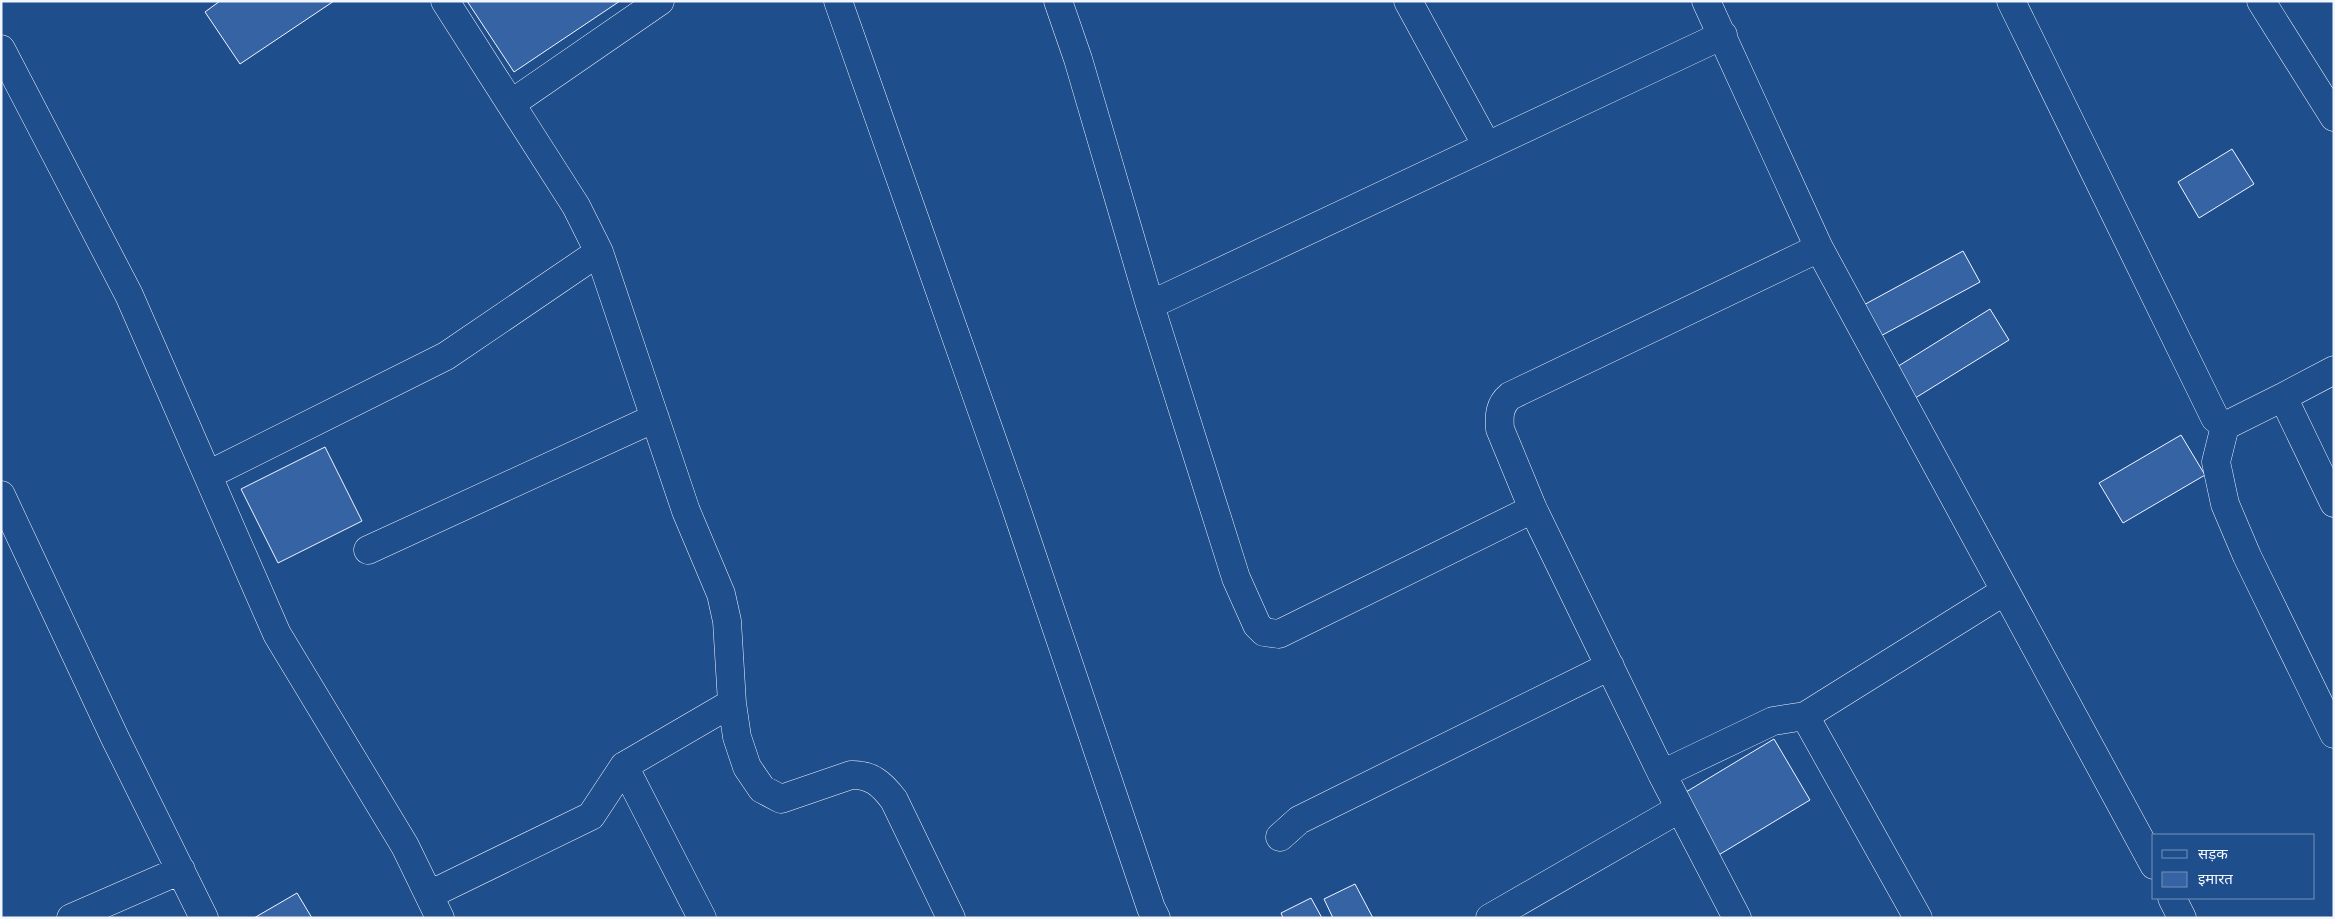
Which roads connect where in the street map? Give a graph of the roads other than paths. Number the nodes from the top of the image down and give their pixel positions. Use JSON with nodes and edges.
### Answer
{"nodes":[{"id":1,"x":445,"y":1,"type":"edge"},
{"id":2,"x":660,"y":1,"type":"edge"},
{"id":3,"x":838,"y":1,"type":"edge"},
{"id":4,"x":1058,"y":1,"type":"edge"},
{"id":5,"x":1408,"y":1,"type":"edge"},
{"id":6,"x":1706,"y":1,"type":"edge"},
{"id":7,"x":2011,"y":1,"type":"edge"},
{"id":8,"x":2261,"y":1,"type":"edge"},
{"id":9,"x":1723,"y":35,"type":"junction"},
{"id":10,"x":1,"y":49,"type":"edge"},
{"id":11,"x":512,"y":103,"type":"junction"},
{"id":12,"x":2334,"y":117,"type":"edge"},
{"id":13,"x":1488,"y":146,"type":"junction"},
{"id":14,"x":1819,"y":248,"type":"junction"},
{"id":15,"x":599,"y":252,"type":"junction"},
{"id":16,"x":1150,"y":305,"type":"junction"},
{"id":17,"x":2334,"y":370,"type":"edge"},
{"id":18,"x":2282,"y":397,"type":"junction"},
{"id":19,"x":655,"y":418,"type":"junction"},
{"id":20,"x":2225,"y":426,"type":"junction"},
{"id":21,"x":208,"y":475,"type":"junction"},
{"id":22,"x":1,"y":495,"type":"edge"},
{"id":23,"x":2334,"y":502,"type":"edge"},
{"id":24,"x":1533,"y":508,"type":"junction"},
{"id":25,"x":368,"y":550,"type":"dead end"},
{"id":26,"x":2005,"y":591,"type":"junction"},
{"id":27,"x":1610,"y":666,"type":"junction"},
{"id":28,"x":732,"y":703,"type":"junction"},
{"id":29,"x":1805,"y":716,"type":"junction"},
{"id":30,"x":2334,"y":734,"type":"edge"},
{"id":31,"x":624,"y":766,"type":"junction"},
{"id":32,"x":1662,"y":774,"type":"junction"},
{"id":33,"x":1680,"y":809,"type":"junction"},
{"id":34,"x":1280,"y":837,"type":"dead end"},
{"id":35,"x":2152,"y":861,"type":"edge"},
{"id":36,"x":181,"y":870,"type":"junction"},
{"id":37,"x":2172,"y":899,"type":"edge"},
{"id":38,"x":434,"y":907,"type":"edge"},
{"id":39,"x":71,"y":918,"type":"edge"},
{"id":40,"x":204,"y":918,"type":"edge"},
{"id":41,"x":702,"y":918,"type":"edge"},
{"id":42,"x":951,"y":918,"type":"edge"},
{"id":43,"x":1156,"y":918,"type":"edge"},
{"id":44,"x":1490,"y":918,"type":"edge"},
{"id":45,"x":1738,"y":918,"type":"edge"},
{"id":46,"x":1918,"y":918,"type":"edge"},
{"id":47,"x":2182,"y":918,"type":"edge"}],
"edges":[{"from":1,"to":11,"type":"street"},
{"from":2,"to":11,"type":"street"},
{"from":3,"to":43,"type":"street"},
{"from":4,"to":16,"type":"street"},
{"from":5,"to":13,"type":"street"},
{"from":6,"to":9,"type":"street"},
{"from":7,"to":20,"type":"street"},
{"from":8,"to":12,"type":"street"},
{"from":9,"to":13,"type":"street"},
{"from":9,"to":14,"type":"street"},
{"from":10,"to":21,"type":"street"},
{"from":11,"to":15,"type":"street"},
{"from":13,"to":16,"type":"street"},
{"from":14,"to":24,"type":"street"},
{"from":14,"to":26,"type":"street"},
{"from":15,"to":19,"type":"street"},
{"from":15,"to":21,"type":"street"},
{"from":16,"to":24,"type":"street"},
{"from":17,"to":18,"type":"street"},
{"from":18,"to":20,"type":"street"},
{"from":18,"to":23,"type":"street"},
{"from":19,"to":25,"type":"street"},
{"from":19,"to":28,"type":"street"},
{"from":20,"to":30,"type":"street"},
{"from":21,"to":38,"type":"street"},
{"from":22,"to":36,"type":"street"},
{"from":24,"to":27,"type":"street"},
{"from":26,"to":29,"type":"street"},
{"from":26,"to":35,"type":"street"},
{"from":27,"to":32,"type":"street"},
{"from":27,"to":34,"type":"street"},
{"from":28,"to":31,"type":"street"},
{"from":28,"to":42,"type":"street"},
{"from":29,"to":32,"type":"street"},
{"from":29,"to":46,"type":"street"},
{"from":31,"to":38,"type":"street"},
{"from":31,"to":41,"type":"street"},
{"from":32,"to":33,"type":"street"},
{"from":33,"to":44,"type":"street"},
{"from":33,"to":45,"type":"street"},
{"from":36,"to":39,"type":"street"},
{"from":36,"to":40,"type":"street"},
{"from":37,"to":47,"type":"street"}]}
